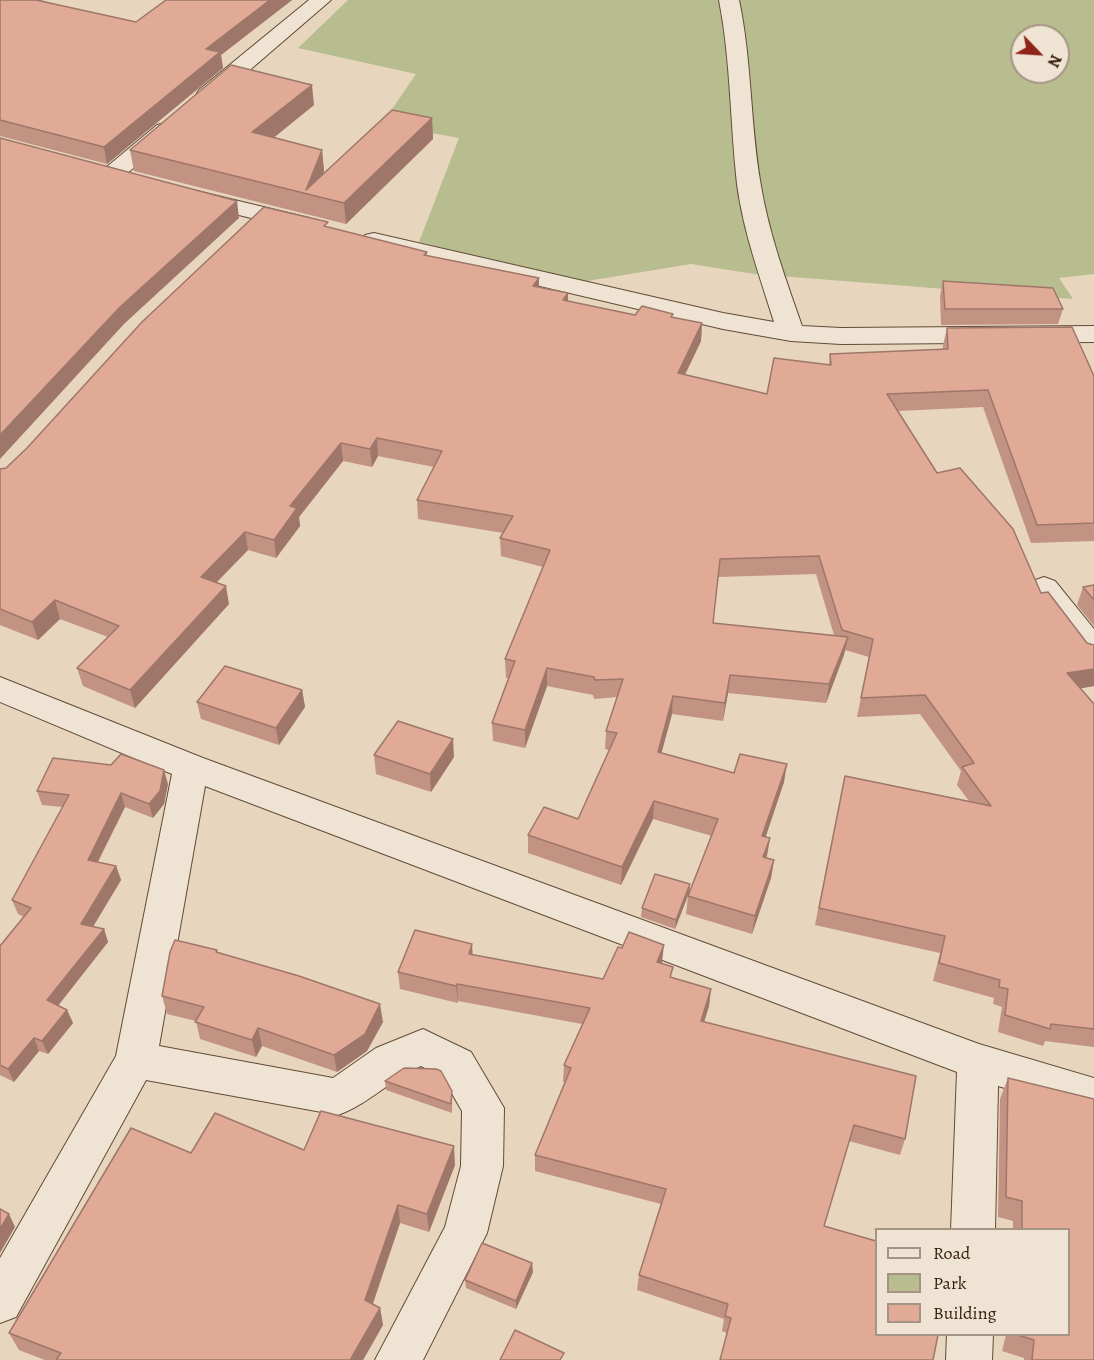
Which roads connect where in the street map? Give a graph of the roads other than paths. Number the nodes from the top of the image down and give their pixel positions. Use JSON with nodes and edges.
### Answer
{"nodes":[{"id":1,"x":321,"y":0,"type":"edge"},
{"id":2,"x":729,"y":0,"type":"edge"},
{"id":3,"x":143,"y":184,"type":"edge"},
{"id":4,"x":175,"y":192,"type":"edge"},
{"id":5,"x":790,"y":333,"type":"junction"},
{"id":6,"x":1094,"y":334,"type":"edge"},
{"id":7,"x":1044,"y":588,"type":"dead end"},
{"id":8,"x":1094,"y":652,"type":"edge"},
{"id":9,"x":0,"y":689,"type":"edge"},
{"id":10,"x":191,"y":767,"type":"junction"},
{"id":11,"x":135,"y":1060,"type":"junction"},
{"id":12,"x":978,"y":1062,"type":"junction"},
{"id":13,"x":1094,"y":1096,"type":"edge"},
{"id":14,"x":973,"y":1228,"type":"edge"},
{"id":15,"x":0,"y":1301,"type":"edge"},
{"id":16,"x":970,"y":1336,"type":"edge"},
{"id":17,"x":398,"y":1360,"type":"edge"},
{"id":18,"x":969,"y":1360,"type":"edge"}],
"edges":[{"from":1,"to":3,"type":"street"},
{"from":2,"to":5,"type":"street"},
{"from":4,"to":5,"type":"street"},
{"from":5,"to":6,"type":"street"},
{"from":7,"to":8,"type":"street"},
{"from":9,"to":10,"type":"street"},
{"from":10,"to":11,"type":"street"},
{"from":10,"to":12,"type":"street"},
{"from":11,"to":15,"type":"street"},
{"from":11,"to":17,"type":"street"},
{"from":12,"to":13,"type":"street"},
{"from":12,"to":14,"type":"street"},
{"from":16,"to":18,"type":"street"}]}
